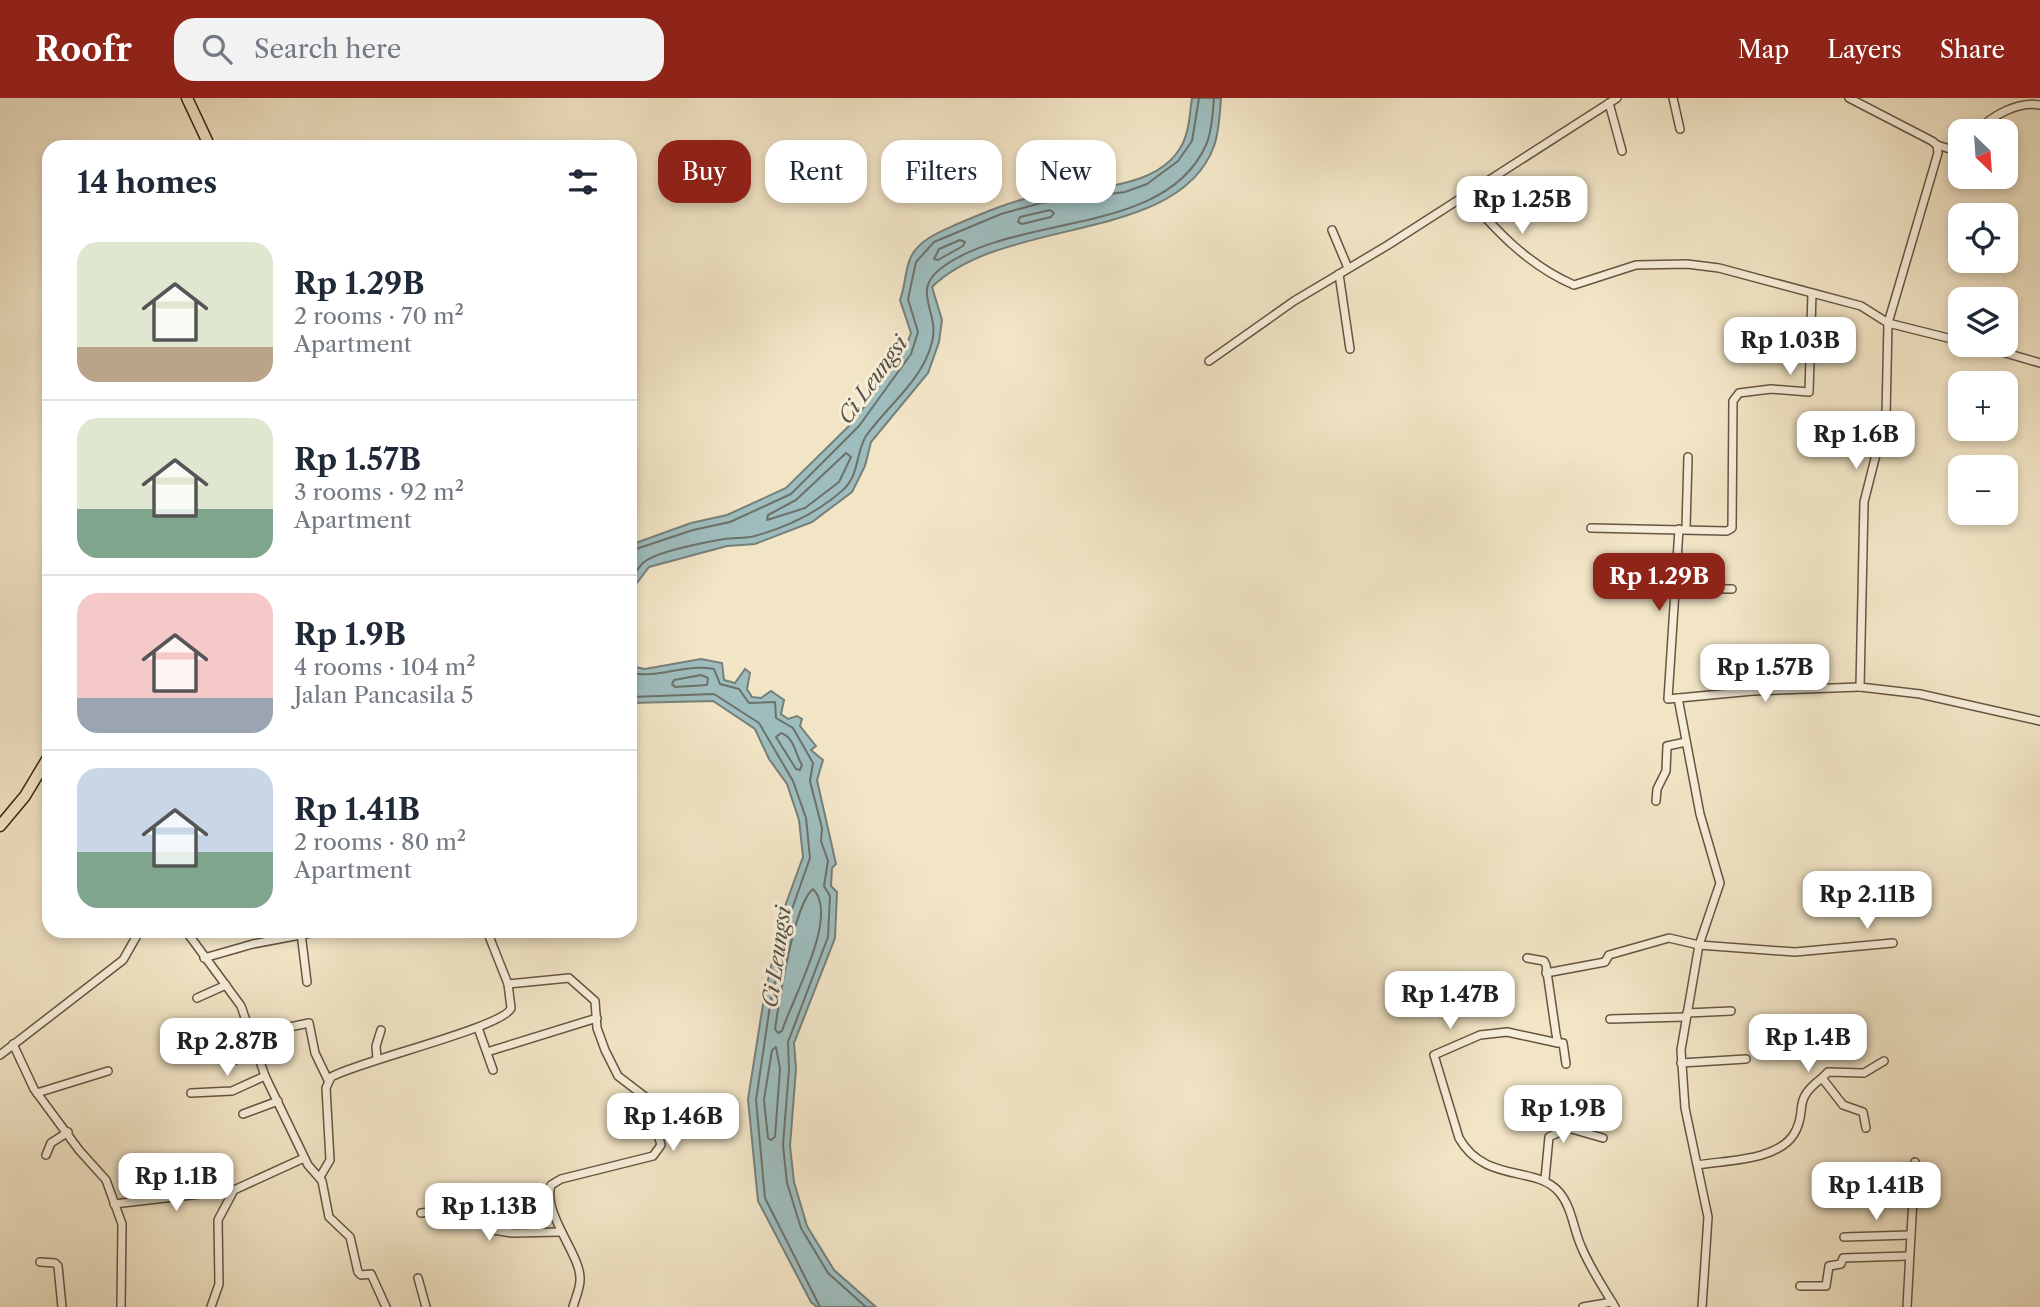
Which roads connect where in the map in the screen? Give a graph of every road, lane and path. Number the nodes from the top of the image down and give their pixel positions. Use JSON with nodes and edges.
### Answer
{"nodes":[{"id":1,"x":187,"y":98,"type":"edge"},
{"id":2,"x":1673,"y":98,"type":"edge"},
{"id":3,"x":1849,"y":98,"type":"edge"},
{"id":4,"x":1613,"y":100,"type":"edge"},
{"id":5,"x":2040,"y":105,"type":"edge"},
{"id":6,"x":1992,"y":119,"type":"edge"},
{"id":7,"x":1680,"y":130,"type":"dead end"},
{"id":8,"x":207,"y":140,"type":"edge"},
{"id":9,"x":1937,"y":145,"type":"junction"},
{"id":10,"x":1948,"y":148,"type":"edge"},
{"id":11,"x":1622,"y":151,"type":"dead end"},
{"id":12,"x":1465,"y":194,"type":"junction"},
{"id":13,"x":1332,"y":230,"type":"dead end"},
{"id":14,"x":1348,"y":268,"type":"junction"},
{"id":15,"x":1339,"y":274,"type":"junction"},
{"id":16,"x":1812,"y":293,"type":"junction"},
{"id":17,"x":1888,"y":323,"type":"junction"},
{"id":18,"x":1948,"y":338,"type":"edge"},
{"id":19,"x":1350,"y":349,"type":"dead end"},
{"id":20,"x":2018,"y":357,"type":"edge"},
{"id":21,"x":1209,"y":361,"type":"dead end"},
{"id":22,"x":2040,"y":363,"type":"edge"},
{"id":23,"x":1688,"y":457,"type":"dead end"},
{"id":24,"x":1591,"y":528,"type":"dead end"},
{"id":25,"x":1682,"y":529,"type":"junction"},
{"id":26,"x":1675,"y":588,"type":"junction"},
{"id":27,"x":1732,"y":589,"type":"dead end"},
{"id":28,"x":1860,"y":687,"type":"junction"},
{"id":29,"x":1678,"y":698,"type":"junction"},
{"id":30,"x":2040,"y":721,"type":"edge"},
{"id":31,"x":1686,"y":742,"type":"junction"},
{"id":32,"x":42,"y":772,"type":"edge"},
{"id":33,"x":1656,"y":802,"type":"dead end"},
{"id":34,"x":0,"y":826,"type":"edge"},
{"id":35,"x":135,"y":938,"type":"edge"},
{"id":36,"x":191,"y":938,"type":"edge"},
{"id":37,"x":282,"y":938,"type":"edge"},
{"id":38,"x":302,"y":938,"type":"edge"},
{"id":39,"x":490,"y":938,"type":"edge"},
{"id":40,"x":1893,"y":943,"type":"dead end"},
{"id":41,"x":1699,"y":945,"type":"junction"},
{"id":42,"x":204,"y":958,"type":"junction"},
{"id":43,"x":1527,"y":958,"type":"dead end"},
{"id":44,"x":1546,"y":973,"type":"junction"},
{"id":45,"x":307,"y":982,"type":"dead end"},
{"id":46,"x":508,"y":984,"type":"junction"},
{"id":47,"x":226,"y":985,"type":"junction"},
{"id":48,"x":197,"y":998,"type":"dead end"},
{"id":49,"x":1731,"y":1011,"type":"dead end"},
{"id":50,"x":1686,"y":1015,"type":"junction"},
{"id":51,"x":597,"y":1017,"type":"junction"},
{"id":52,"x":1610,"y":1019,"type":"dead end"},
{"id":53,"x":478,"y":1028,"type":"junction"},
{"id":54,"x":382,"y":1030,"type":"dead end"},
{"id":55,"x":251,"y":1035,"type":"junction"},
{"id":56,"x":1558,"y":1043,"type":"junction"},
{"id":57,"x":13,"y":1044,"type":"junction"},
{"id":58,"x":487,"y":1052,"type":"junction"},
{"id":59,"x":0,"y":1055,"type":"edge"},
{"id":60,"x":257,"y":1055,"type":"junction"},
{"id":61,"x":377,"y":1059,"type":"junction"},
{"id":62,"x":1746,"y":1059,"type":"dead end"},
{"id":63,"x":229,"y":1061,"type":"dead end"},
{"id":64,"x":1884,"y":1061,"type":"dead end"},
{"id":65,"x":1681,"y":1063,"type":"junction"},
{"id":66,"x":1566,"y":1064,"type":"dead end"},
{"id":67,"x":493,"y":1070,"type":"dead end"},
{"id":68,"x":108,"y":1071,"type":"dead end"},
{"id":69,"x":265,"y":1076,"type":"junction"},
{"id":70,"x":1822,"y":1077,"type":"junction"},
{"id":71,"x":328,"y":1080,"type":"junction"},
{"id":72,"x":37,"y":1093,"type":"junction"},
{"id":73,"x":191,"y":1093,"type":"dead end"},
{"id":74,"x":278,"y":1101,"type":"junction"},
{"id":75,"x":243,"y":1114,"type":"dead end"},
{"id":76,"x":1866,"y":1128,"type":"dead end"},
{"id":77,"x":68,"y":1132,"type":"junction"},
{"id":78,"x":1604,"y":1138,"type":"dead end"},
{"id":79,"x":46,"y":1155,"type":"dead end"},
{"id":80,"x":304,"y":1158,"type":"junction"},
{"id":81,"x":1915,"y":1162,"type":"dead end"},
{"id":82,"x":1698,"y":1165,"type":"junction"},
{"id":83,"x":320,"y":1177,"type":"junction"},
{"id":84,"x":1545,"y":1179,"type":"junction"},
{"id":85,"x":234,"y":1190,"type":"junction"},
{"id":86,"x":114,"y":1204,"type":"junction"},
{"id":87,"x":421,"y":1213,"type":"dead end"},
{"id":88,"x":560,"y":1232,"type":"junction"},
{"id":89,"x":1910,"y":1235,"type":"junction"},
{"id":90,"x":1844,"y":1237,"type":"dead end"},
{"id":91,"x":1908,"y":1256,"type":"junction"},
{"id":92,"x":40,"y":1262,"type":"dead end"},
{"id":93,"x":418,"y":1278,"type":"dead end"},
{"id":94,"x":1800,"y":1286,"type":"dead end"},
{"id":95,"x":1613,"y":1305,"type":"edge"},
{"id":96,"x":62,"y":1307,"type":"edge"},
{"id":97,"x":121,"y":1307,"type":"edge"},
{"id":98,"x":211,"y":1307,"type":"edge"},
{"id":99,"x":386,"y":1307,"type":"edge"},
{"id":100,"x":426,"y":1307,"type":"edge"},
{"id":101,"x":573,"y":1307,"type":"edge"},
{"id":102,"x":1583,"y":1307,"type":"edge"},
{"id":103,"x":1702,"y":1307,"type":"edge"},
{"id":104,"x":1907,"y":1307,"type":"edge"}],
"edges":[{"from":1,"to":8,"type":"main road"},
{"from":2,"to":7,"type":"street"},
{"from":3,"to":9,"type":"street"},
{"from":4,"to":11,"type":"street"},
{"from":4,"to":12,"type":"street"},
{"from":5,"to":6,"type":"street"},
{"from":9,"to":10,"type":"street"},
{"from":9,"to":17,"type":"street"},
{"from":12,"to":14,"type":"street"},
{"from":12,"to":16,"type":"street"},
{"from":13,"to":14,"type":"street"},
{"from":14,"to":15,"type":"street"},
{"from":15,"to":19,"type":"street"},
{"from":15,"to":21,"type":"street"},
{"from":16,"to":17,"type":"street"},
{"from":16,"to":25,"type":"street"},
{"from":17,"to":18,"type":"street"},
{"from":17,"to":28,"type":"street"},
{"from":20,"to":22,"type":"street"},
{"from":23,"to":25,"type":"street"},
{"from":24,"to":25,"type":"street"},
{"from":25,"to":26,"type":"street"},
{"from":26,"to":27,"type":"street"},
{"from":26,"to":29,"type":"street"},
{"from":28,"to":29,"type":"street"},
{"from":28,"to":30,"type":"street"},
{"from":29,"to":31,"type":"street"},
{"from":31,"to":33,"type":"street"},
{"from":31,"to":41,"type":"street"},
{"from":32,"to":34,"type":"main road"},
{"from":35,"to":57,"type":"street"},
{"from":36,"to":42,"type":"street"},
{"from":37,"to":42,"type":"street"},
{"from":38,"to":45,"type":"street"},
{"from":39,"to":46,"type":"street"},
{"from":40,"to":41,"type":"street"},
{"from":41,"to":44,"type":"street"},
{"from":41,"to":50,"type":"street"},
{"from":42,"to":47,"type":"street"},
{"from":43,"to":44,"type":"street"},
{"from":44,"to":56,"type":"street"},
{"from":46,"to":51,"type":"street"},
{"from":46,"to":53,"type":"street"},
{"from":47,"to":48,"type":"street"},
{"from":47,"to":55,"type":"street"},
{"from":49,"to":50,"type":"street"},
{"from":50,"to":52,"type":"street"},
{"from":50,"to":65,"type":"street"},
{"from":51,"to":58,"type":"street"},
{"from":51,"to":88,"type":"street"},
{"from":53,"to":58,"type":"street"},
{"from":53,"to":61,"type":"street"},
{"from":54,"to":61,"type":"street"},
{"from":55,"to":60,"type":"street"},
{"from":55,"to":71,"type":"street"},
{"from":56,"to":66,"type":"street"},
{"from":56,"to":84,"type":"street"},
{"from":57,"to":59,"type":"street"},
{"from":57,"to":72,"type":"street"},
{"from":58,"to":67,"type":"street"},
{"from":60,"to":63,"type":"street"},
{"from":60,"to":69,"type":"street"},
{"from":61,"to":71,"type":"street"},
{"from":62,"to":65,"type":"street"},
{"from":64,"to":70,"type":"street"},
{"from":65,"to":82,"type":"street"},
{"from":68,"to":72,"type":"street"},
{"from":69,"to":73,"type":"street"},
{"from":69,"to":74,"type":"street"},
{"from":70,"to":76,"type":"street"},
{"from":70,"to":82,"type":"street"},
{"from":71,"to":83,"type":"street"},
{"from":72,"to":77,"type":"street"},
{"from":74,"to":75,"type":"street"},
{"from":74,"to":80,"type":"street"},
{"from":77,"to":79,"type":"street"},
{"from":77,"to":86,"type":"street"},
{"from":78,"to":84,"type":"street"},
{"from":80,"to":83,"type":"street"},
{"from":80,"to":85,"type":"street"},
{"from":81,"to":89,"type":"street"},
{"from":82,"to":103,"type":"street"},
{"from":83,"to":99,"type":"street"},
{"from":84,"to":95,"type":"street"},
{"from":85,"to":86,"type":"street"},
{"from":85,"to":98,"type":"street"},
{"from":86,"to":97,"type":"street"},
{"from":87,"to":88,"type":"street"},
{"from":88,"to":101,"type":"street"},
{"from":89,"to":90,"type":"street"},
{"from":89,"to":91,"type":"street"},
{"from":91,"to":94,"type":"street"},
{"from":91,"to":104,"type":"street"},
{"from":92,"to":96,"type":"street"},
{"from":93,"to":100,"type":"street"},
{"from":95,"to":102,"type":"street"}]}
